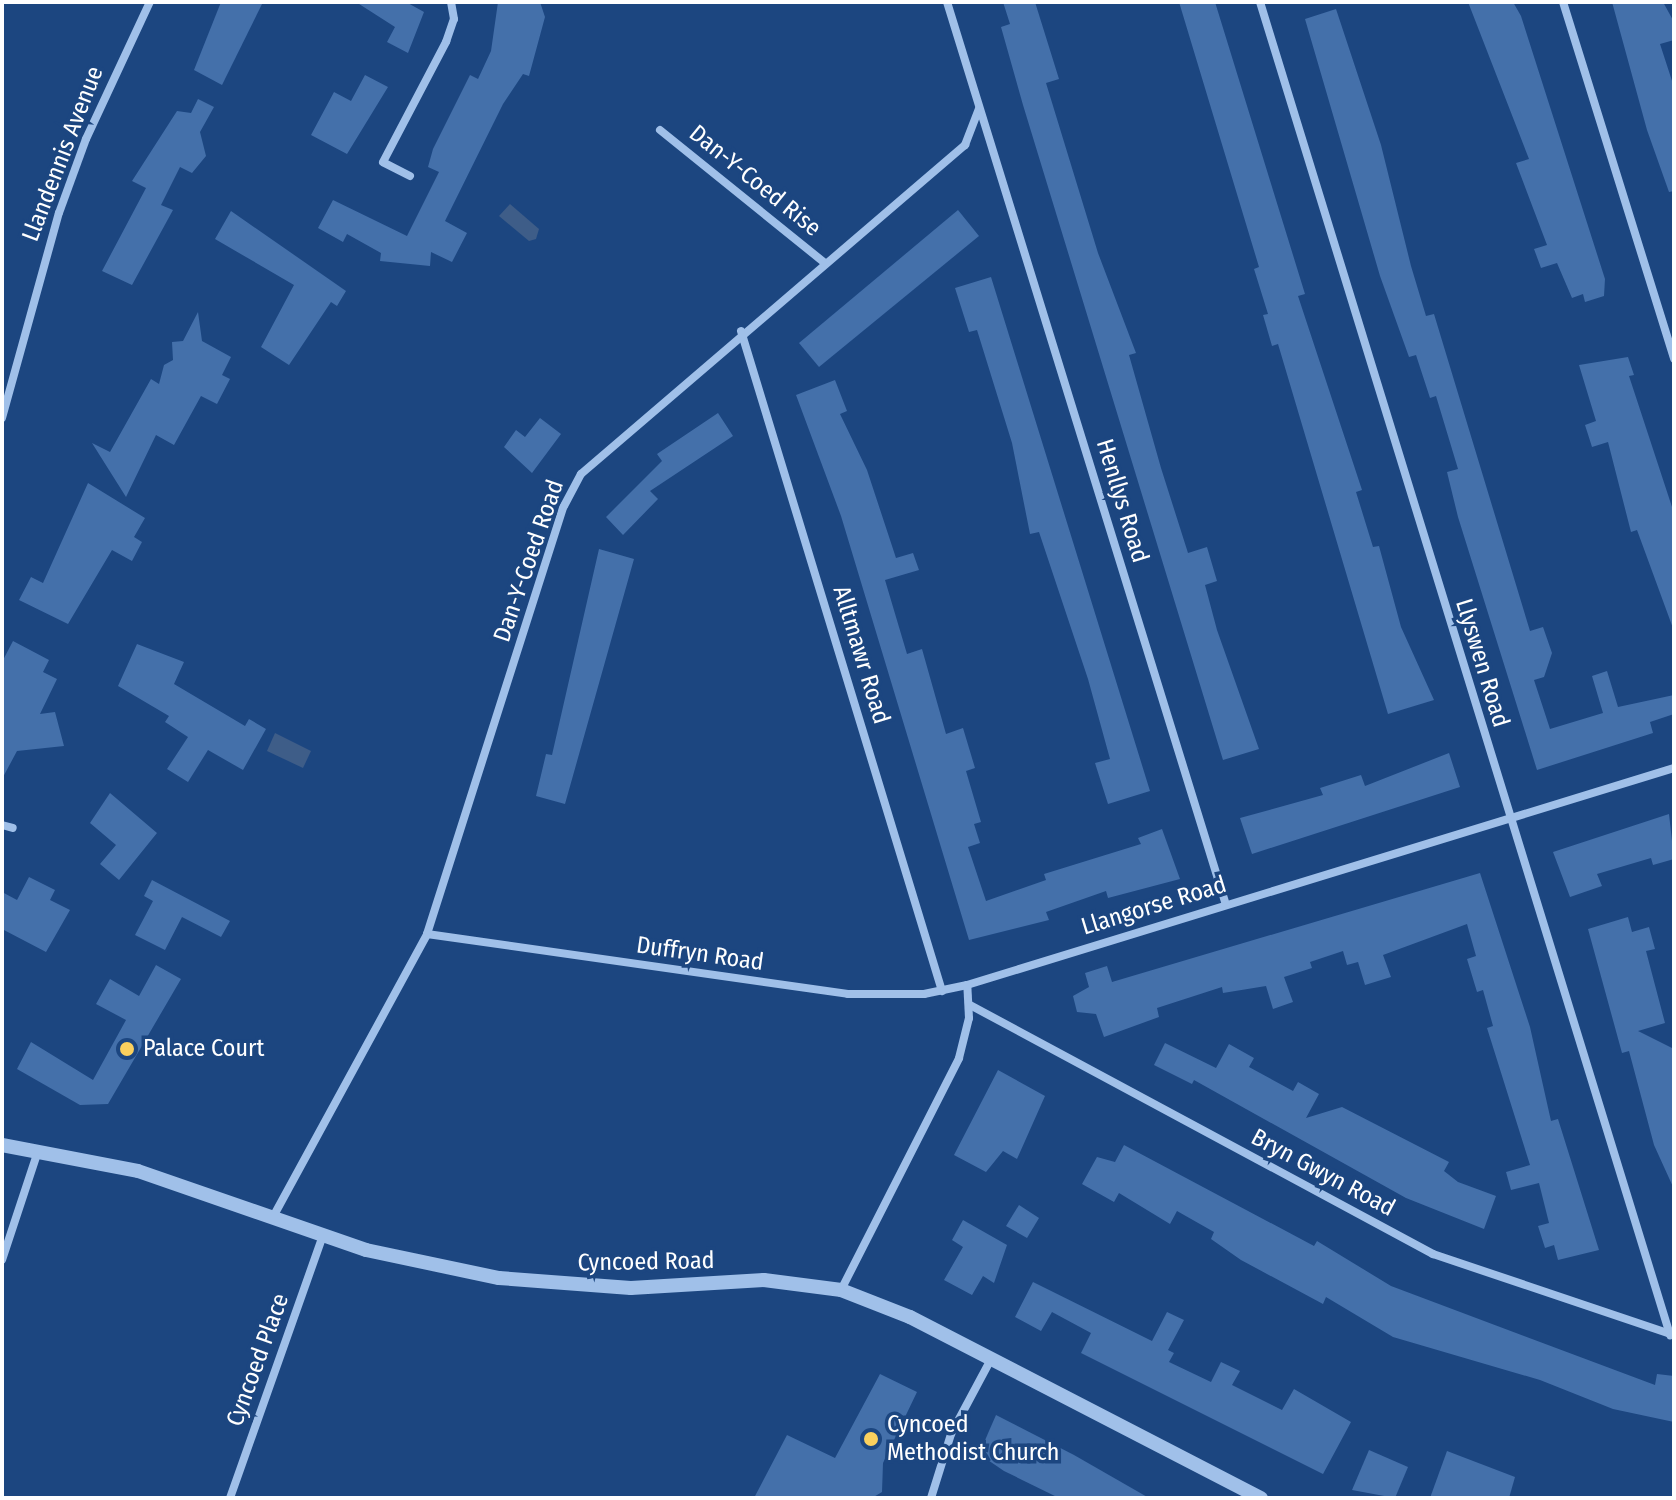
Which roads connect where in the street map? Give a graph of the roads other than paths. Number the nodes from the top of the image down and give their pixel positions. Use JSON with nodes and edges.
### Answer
{"nodes":[{"id":1,"x":150,"y":2,"type":"edge"},
{"id":2,"x":451,"y":2,"type":"edge"},
{"id":3,"x":947,"y":2,"type":"edge"},
{"id":4,"x":1260,"y":2,"type":"edge"},
{"id":5,"x":1563,"y":2,"type":"edge"},
{"id":6,"x":979,"y":109,"type":"junction"},
{"id":7,"x":660,"y":130,"type":"dead end"},
{"id":8,"x":410,"y":176,"type":"dead end"},
{"id":9,"x":825,"y":263,"type":"junction"},
{"id":10,"x":741,"y":331,"type":"junction"},
{"id":11,"x":1674,"y":359,"type":"edge"},
{"id":12,"x":2,"y":418,"type":"edge"},
{"id":13,"x":1674,"y":768,"type":"edge"},
{"id":14,"x":1509,"y":819,"type":"junction"},
{"id":15,"x":2,"y":825,"type":"edge"},
{"id":16,"x":13,"y":828,"type":"dead end"},
{"id":17,"x":1226,"y":905,"type":"junction"},
{"id":18,"x":427,"y":934,"type":"junction"},
{"id":19,"x":967,"y":985,"type":"junction"},
{"id":20,"x":942,"y":991,"type":"junction"},
{"id":21,"x":970,"y":1005,"type":"junction"},
{"id":22,"x":2,"y":1145,"type":"edge"},
{"id":23,"x":38,"y":1151,"type":"junction"},
{"id":24,"x":273,"y":1217,"type":"junction"},
{"id":25,"x":323,"y":1236,"type":"junction"},
{"id":26,"x":2,"y":1260,"type":"edge"},
{"id":27,"x":841,"y":1290,"type":"junction"},
{"id":28,"x":1672,"y":1335,"type":"edge"},
{"id":29,"x":991,"y":1359,"type":"junction"},
{"id":30,"x":233,"y":1497,"type":"edge"},
{"id":31,"x":931,"y":1498,"type":"edge"},
{"id":32,"x":1261,"y":1498,"type":"edge"}],
"edges":[{"from":1,"to":12,"type":"street","name":"Llandennis Avenue"},
{"from":2,"to":8,"type":"street"},
{"from":3,"to":6,"type":"street"},
{"from":4,"to":14,"type":"street","name":"Llyswen Road"},
{"from":5,"to":11,"type":"street"},
{"from":6,"to":9,"type":"street","name":"Dan-Y-Coed Road"},
{"from":6,"to":17,"type":"street","name":"Henllys Road"},
{"from":7,"to":9,"type":"street","name":"Dan-Y-Coed Rise"},
{"from":9,"to":10,"type":"street","name":"Dan-Y-Coed Road"},
{"from":10,"to":18,"type":"street","name":"Dan-Y-Coed Road"},
{"from":10,"to":20,"type":"street","name":"Alltmawr Road"},
{"from":13,"to":14,"type":"street","name":"Llangorse Road"},
{"from":14,"to":17,"type":"street","name":"Llangorse Road"},
{"from":14,"to":28,"type":"street","name":"Llyswen Road"},
{"from":15,"to":16,"type":"street"},
{"from":17,"to":19,"type":"street","name":"Llangorse Road"},
{"from":18,"to":20,"type":"street","name":"Duffryn Road"},
{"from":18,"to":24,"type":"street","name":"Dan-Y-Coed Road"},
{"from":19,"to":20,"type":"street","name":"Duffryn Road"},
{"from":19,"to":21,"type":"street"},
{"from":21,"to":27,"type":"street"},
{"from":21,"to":28,"type":"street","name":"Bryn Gwyn Road"},
{"from":22,"to":23,"type":"street","name":"Cyncoed Road"},
{"from":23,"to":24,"type":"street","name":"Cyncoed Road"},
{"from":23,"to":26,"type":"street"},
{"from":24,"to":25,"type":"street","name":"Cyncoed Road"},
{"from":25,"to":27,"type":"street","name":"Cyncoed Road"},
{"from":25,"to":30,"type":"street","name":"Cyncoed Place"},
{"from":27,"to":29,"type":"street","name":"Cyncoed Road"},
{"from":29,"to":31,"type":"street"},
{"from":29,"to":32,"type":"street","name":"Cyncoed Road"}]}
